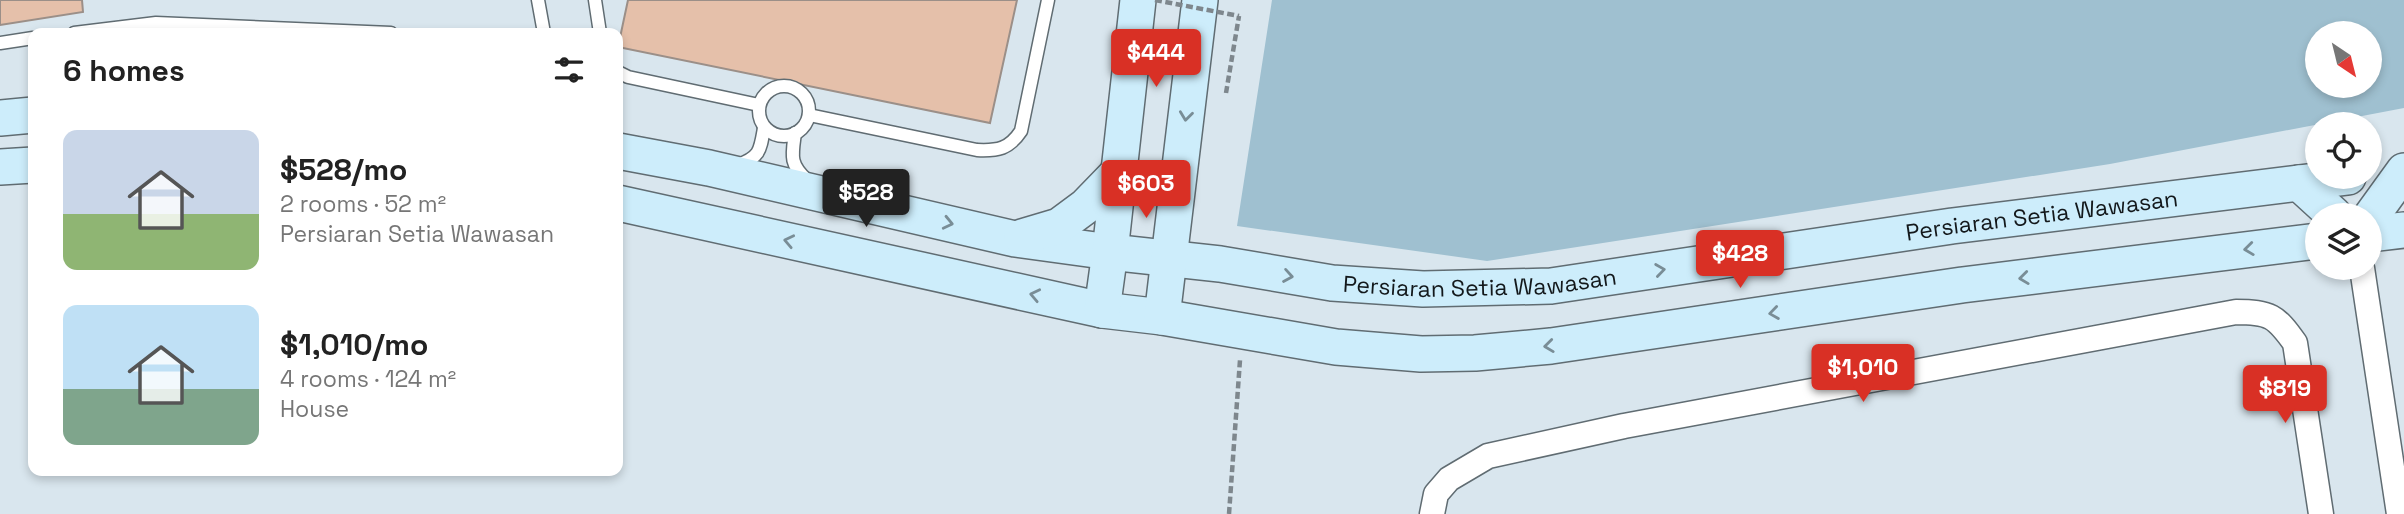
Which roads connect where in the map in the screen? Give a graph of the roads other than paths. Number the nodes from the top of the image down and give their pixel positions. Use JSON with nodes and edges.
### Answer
{"nodes":[{"id":1,"x":538,"y":0,"type":"edge"},
{"id":2,"x":595,"y":0,"type":"edge"},
{"id":3,"x":1048,"y":0,"type":"edge"},
{"id":4,"x":1138,"y":0,"type":"edge"},
{"id":5,"x":1200,"y":0,"type":"edge"},
{"id":6,"x":115,"y":28,"type":"edge"},
{"id":7,"x":274,"y":28,"type":"edge"},
{"id":8,"x":543,"y":28,"type":"edge"},
{"id":9,"x":599,"y":28,"type":"edge"},
{"id":10,"x":28,"y":39,"type":"edge"},
{"id":11,"x":0,"y":43,"type":"edge"},
{"id":12,"x":623,"y":74,"type":"edge"},
{"id":13,"x":759,"y":105,"type":"junction"},
{"id":14,"x":28,"y":115,"type":"edge"},
{"id":15,"x":809,"y":115,"type":"junction"},
{"id":16,"x":0,"y":118,"type":"edge"},
{"id":17,"x":764,"y":128,"type":"junction"},
{"id":18,"x":795,"y":133,"type":"junction"},
{"id":19,"x":623,"y":152,"type":"edge"},
{"id":20,"x":28,"y":165,"type":"edge"},
{"id":21,"x":0,"y":167,"type":"edge"},
{"id":22,"x":709,"y":168,"type":"junction"},
{"id":23,"x":2404,"y":170,"type":"edge"},
{"id":24,"x":1119,"y":172,"type":"junction"},
{"id":25,"x":2382,"y":173,"type":"edge"},
{"id":26,"x":2305,"y":182,"type":"edge"},
{"id":27,"x":2299,"y":183,"type":"junction"},
{"id":28,"x":1178,"y":187,"type":"junction"},
{"id":29,"x":839,"y":198,"type":"junction"},
{"id":30,"x":2321,"y":203,"type":"edge"},
{"id":31,"x":2381,"y":203,"type":"edge"},
{"id":32,"x":623,"y":204,"type":"edge"},
{"id":33,"x":2404,"y":230,"type":"edge"},
{"id":34,"x":2382,"y":233,"type":"edge"},
{"id":35,"x":1015,"y":239,"type":"junction"},
{"id":36,"x":2305,"y":242,"type":"edge"},
{"id":37,"x":1111,"y":252,"type":"junction"},
{"id":38,"x":1170,"y":259,"type":"junction"},
{"id":39,"x":1220,"y":264,"type":"junction"},
{"id":40,"x":2363,"y":280,"type":"edge"},
{"id":41,"x":1102,"y":310,"type":"junction"},
{"id":42,"x":1162,"y":317,"type":"junction"},
{"id":43,"x":1432,"y":514,"type":"edge"},
{"id":44,"x":2321,"y":514,"type":"edge"},
{"id":45,"x":2399,"y":514,"type":"edge"}],
"edges":[{"from":1,"to":8,"type":"lane"},
{"from":2,"to":9,"type":"lane"},
{"from":3,"to":15,"type":"lane"},
{"from":4,"to":24,"type":"street"},
{"from":5,"to":28,"type":"street","one_way":true},
{"from":6,"to":7,"type":"lane"},
{"from":10,"to":11,"type":"lane"},
{"from":12,"to":13,"type":"lane"},
{"from":13,"to":15,"type":"lane"},
{"from":13,"to":17,"type":"lane"},
{"from":14,"to":16,"type":"street"},
{"from":15,"to":18,"type":"lane"},
{"from":17,"to":18,"type":"lane"},
{"from":17,"to":22,"type":"lane"},
{"from":18,"to":29,"type":"lane"},
{"from":19,"to":22,"type":"street","name":"Persiaran Setia Wawasan"},
{"from":20,"to":21,"type":"street"},
{"from":22,"to":29,"type":"street","name":"Persiaran Setia Wawasan"},
{"from":23,"to":25,"type":"street"},
{"from":23,"to":31,"type":"street"},
{"from":24,"to":35,"type":"street"},
{"from":24,"to":37,"type":"street"},
{"from":26,"to":27,"type":"street","name":"Persiaran Setia Wawasan"},
{"from":27,"to":30,"type":"street"},
{"from":39,"to":27,"type":"street","name":"Persiaran Setia Wawasan","one_way":true},
{"from":28,"to":38,"type":"street"},
{"from":28,"to":39,"type":"street"},
{"from":29,"to":35,"type":"street","name":"Persiaran Setia Wawasan","one_way":true},
{"from":41,"to":32,"type":"street","one_way":true},
{"from":33,"to":34,"type":"street"},
{"from":35,"to":37,"type":"street","name":"Persiaran Setia Wawasan"},
{"from":36,"to":42,"type":"street","one_way":true},
{"from":37,"to":38,"type":"street","name":"Persiaran Setia Wawasan"},
{"from":37,"to":41,"type":"street"},
{"from":38,"to":39,"type":"street","name":"Persiaran Setia Wawasan"},
{"from":38,"to":42,"type":"street"},
{"from":40,"to":45,"type":"street"},
{"from":41,"to":42,"type":"street"},
{"from":43,"to":44,"type":"street"}]}
